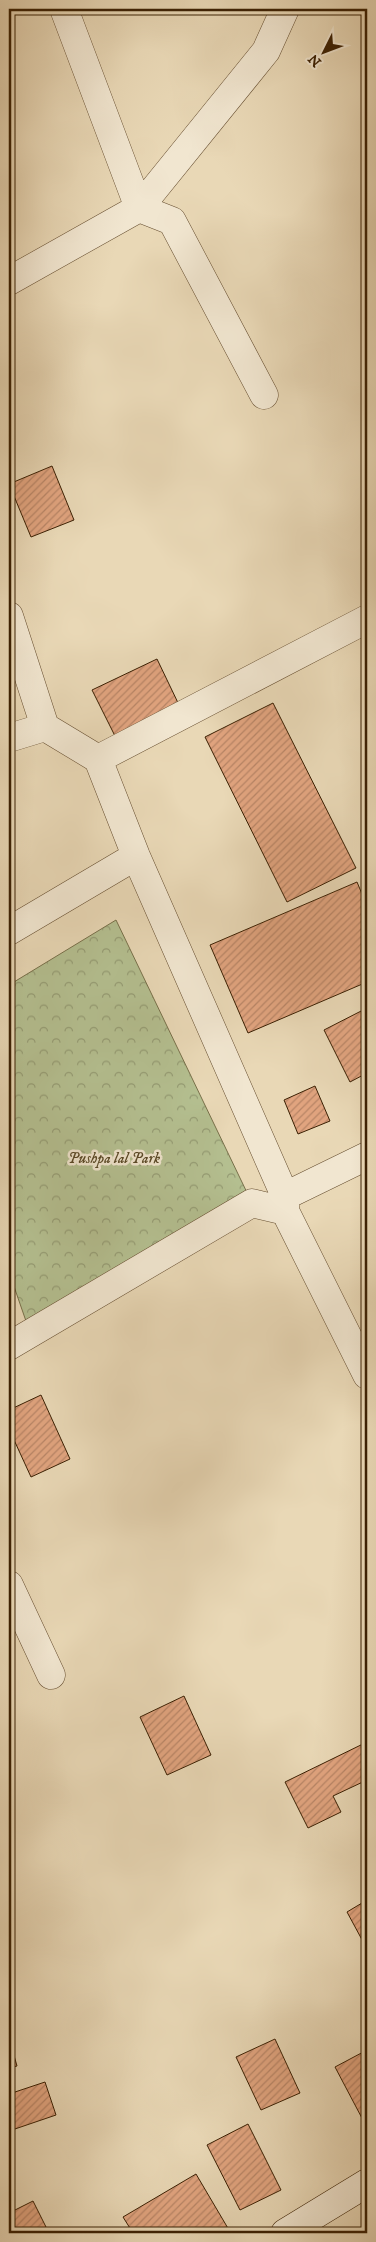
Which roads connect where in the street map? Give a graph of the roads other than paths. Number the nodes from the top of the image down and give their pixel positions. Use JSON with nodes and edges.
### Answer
{"nodes":[{"id":1,"x":64,"y":9,"type":"edge"},
{"id":2,"x":285,"y":9,"type":"edge"},
{"id":3,"x":139,"y":208,"type":"junction"},
{"id":4,"x":9,"y":281,"type":"edge"},
{"id":5,"x":264,"y":394,"type":"dead end"},
{"id":6,"x":9,"y":616,"type":"edge"},
{"id":7,"x":367,"y":620,"type":"edge"},
{"id":8,"x":45,"y":727,"type":"junction"},
{"id":9,"x":9,"y":738,"type":"edge"},
{"id":10,"x":98,"y":759,"type":"junction"},
{"id":11,"x":136,"y":856,"type":"junction"},
{"id":12,"x":9,"y":931,"type":"edge"},
{"id":13,"x":367,"y":1156,"type":"edge"},
{"id":14,"x":285,"y":1204,"type":"junction"},
{"id":15,"x":9,"y":1346,"type":"edge"},
{"id":16,"x":367,"y":1375,"type":"edge"},
{"id":17,"x":9,"y":1586,"type":"edge"},
{"id":18,"x":51,"y":1675,"type":"dead end"},
{"id":19,"x":367,"y":2183,"type":"edge"},
{"id":20,"x":285,"y":2233,"type":"edge"}],
"edges":[{"from":1,"to":3,"type":"street"},
{"from":2,"to":3,"type":"street"},
{"from":3,"to":4,"type":"street"},
{"from":3,"to":5,"type":"street"},
{"from":6,"to":8,"type":"street"},
{"from":7,"to":10,"type":"street"},
{"from":8,"to":9,"type":"street"},
{"from":8,"to":10,"type":"street"},
{"from":10,"to":11,"type":"street"},
{"from":11,"to":12,"type":"street"},
{"from":11,"to":14,"type":"street"},
{"from":13,"to":14,"type":"street"},
{"from":14,"to":15,"type":"street"},
{"from":14,"to":16,"type":"street"},
{"from":17,"to":18,"type":"street"},
{"from":19,"to":20,"type":"street"}]}
